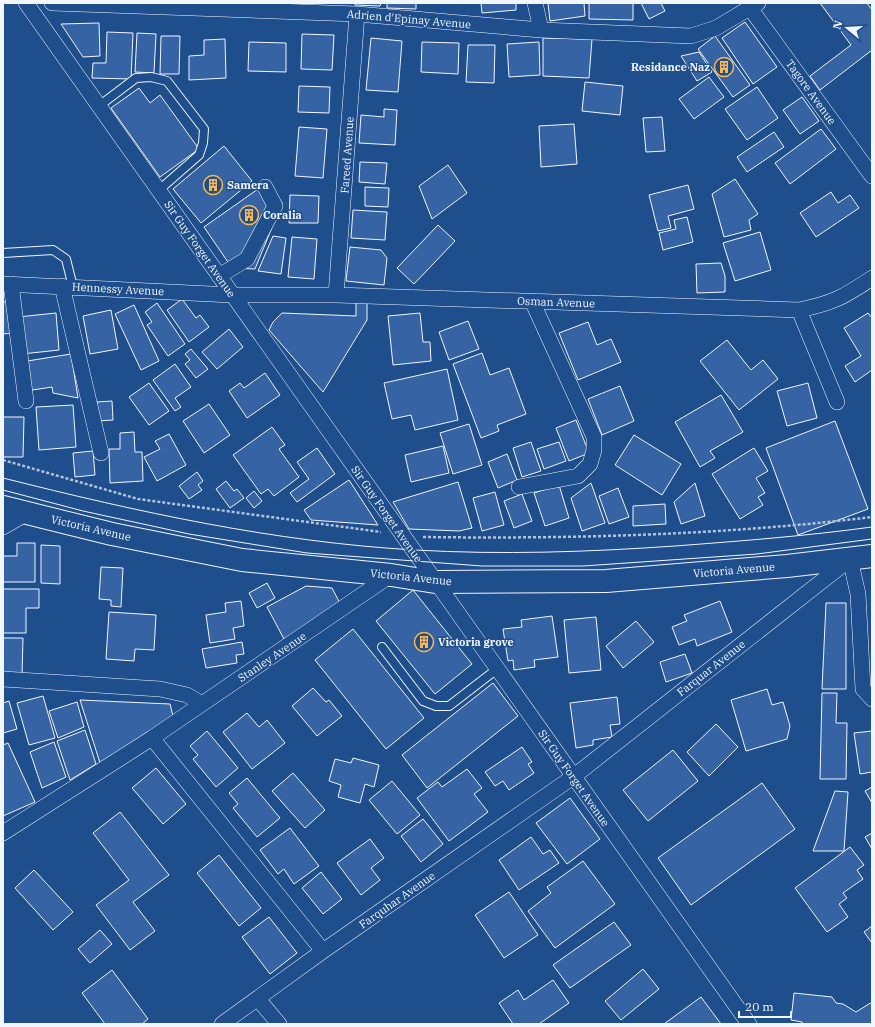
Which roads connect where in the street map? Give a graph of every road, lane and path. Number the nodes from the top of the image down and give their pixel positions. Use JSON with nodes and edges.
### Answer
{"nodes":[{"id":1,"x":26,"y":3,"type":"edge"},
{"id":2,"x":52,"y":3,"type":"edge"},
{"id":3,"x":535,"y":3,"type":"edge"},
{"id":4,"x":754,"y":6,"type":"edge"},
{"id":5,"x":357,"y":14,"type":"junction"},
{"id":6,"x":541,"y":30,"type":"junction"},
{"id":7,"x":99,"y":106,"type":"junction"},
{"id":8,"x":872,"y":176,"type":"edge"},
{"id":9,"x":265,"y":187,"type":"dead end"},
{"id":10,"x":159,"y":190,"type":"junction"},
{"id":11,"x":3,"y":253,"type":"edge"},
{"id":12,"x":219,"y":276,"type":"junction"},
{"id":13,"x":872,"y":278,"type":"edge"},
{"id":14,"x":7,"y":284,"type":"edge"},
{"id":15,"x":67,"y":287,"type":"junction"},
{"id":16,"x":232,"y":295,"type":"junction"},
{"id":17,"x":336,"y":295,"type":"junction"},
{"id":18,"x":532,"y":301,"type":"junction"},
{"id":19,"x":799,"y":310,"type":"junction"},
{"id":20,"x":26,"y":401,"type":"dead end"},
{"id":21,"x":837,"y":402,"type":"dead end"},
{"id":22,"x":101,"y":453,"type":"dead end"},
{"id":23,"x":3,"y":460,"type":"edge"},
{"id":24,"x":519,"y":487,"type":"dead end"},
{"id":25,"x":3,"y":507,"type":"edge"},
{"id":26,"x":27,"y":513,"type":"junction"},
{"id":27,"x":872,"y":517,"type":"edge"},
{"id":28,"x":3,"y":527,"type":"edge"},
{"id":29,"x":402,"y":534,"type":"junction"},
{"id":30,"x":872,"y":556,"type":"edge"},
{"id":31,"x":850,"y":559,"type":"junction"},
{"id":32,"x":391,"y":575,"type":"junction"},
{"id":33,"x":435,"y":582,"type":"junction"},
{"id":34,"x":382,"y":647,"type":"dead end"},
{"id":35,"x":497,"y":670,"type":"junction"},
{"id":36,"x":3,"y":679,"type":"edge"},
{"id":37,"x":872,"y":699,"type":"edge"},
{"id":38,"x":202,"y":704,"type":"junction"},
{"id":39,"x":152,"y":738,"type":"junction"},
{"id":40,"x":573,"y":777,"type":"junction"},
{"id":41,"x":3,"y":833,"type":"edge"},
{"id":42,"x":323,"y":951,"type":"junction"},
{"id":43,"x":258,"y":999,"type":"junction"},
{"id":44,"x":222,"y":1024,"type":"edge"},
{"id":45,"x":279,"y":1024,"type":"edge"},
{"id":46,"x":749,"y":1024,"type":"edge"}],
"edges":[{"from":1,"to":7,"type":"street","name":"Sir Guy Forget Avenue"},
{"from":2,"to":5,"type":"street","name":"Adrien d'Epinay Avenue"},
{"from":3,"to":6,"type":"street"},
{"from":4,"to":6,"type":"street","name":"Adrien d'Epinay Avenue"},
{"from":4,"to":8,"type":"street","name":"Tagore Avenue"},
{"from":5,"to":6,"type":"street","name":"Adrien d'Epinay Avenue"},
{"from":5,"to":17,"type":"street","name":"Fareed Avenue"},
{"from":7,"to":10,"type":"street","name":"Sir Guy Forget Avenue"},
{"from":7,"to":10,"type":"lane"},
{"from":9,"to":12,"type":"street"},
{"from":10,"to":12,"type":"street","name":"Sir Guy Forget Avenue"},
{"from":11,"to":15,"type":"lane"},
{"from":12,"to":16,"type":"street","name":"Sir Guy Forget Avenue"},
{"from":13,"to":19,"type":"street","name":"Osman Avenue"},
{"from":14,"to":15,"type":"street","name":"Hennessy Avenue"},
{"from":14,"to":20,"type":"street"},
{"from":15,"to":16,"type":"street","name":"Hennessy Avenue"},
{"from":15,"to":22,"type":"street"},
{"from":16,"to":17,"type":"street","name":"Osman Avenue"},
{"from":16,"to":29,"type":"street","name":"Sir Guy Forget Avenue"},
{"from":17,"to":18,"type":"street","name":"Osman Avenue"},
{"from":18,"to":19,"type":"street","name":"Osman Avenue"},
{"from":18,"to":24,"type":"street"},
{"from":19,"to":21,"type":"street"},
{"from":23,"to":29,"type":"path"},
{"from":25,"to":26,"type":"main road","name":"Victoria Avenue"},
{"from":26,"to":28,"type":"street"},
{"from":26,"to":32,"type":"main road","name":"Victoria Avenue"},
{"from":27,"to":29,"type":"path"},
{"from":29,"to":33,"type":"street","name":"Sir Guy Forget Avenue"},
{"from":30,"to":31,"type":"main road","name":"Victoria Avenue"},
{"from":31,"to":33,"type":"main road","name":"Victoria Avenue"},
{"from":31,"to":37,"type":"street"},
{"from":31,"to":40,"type":"street","name":"Farquar Avenue"},
{"from":32,"to":33,"type":"main road","name":"Victoria Avenue"},
{"from":32,"to":38,"type":"street","name":"Stanley Avenue"},
{"from":33,"to":35,"type":"street","name":"Sir Guy Forget Avenue"},
{"from":34,"to":35,"type":"lane"},
{"from":35,"to":40,"type":"street","name":"Sir Guy Forget Avenue"},
{"from":36,"to":38,"type":"street"},
{"from":38,"to":39,"type":"street","name":"Stanley Avenue"},
{"from":39,"to":41,"type":"street","name":"Stanley Avenue"},
{"from":39,"to":42,"type":"street"},
{"from":40,"to":42,"type":"street","name":"Farquhar Avenue"},
{"from":40,"to":46,"type":"street","name":"Sir Guy Forget Avenue"},
{"from":42,"to":43,"type":"street","name":"Farquhar Avenue"},
{"from":43,"to":44,"type":"street","name":"Farquhar Avenue"},
{"from":43,"to":45,"type":"street"}]}
